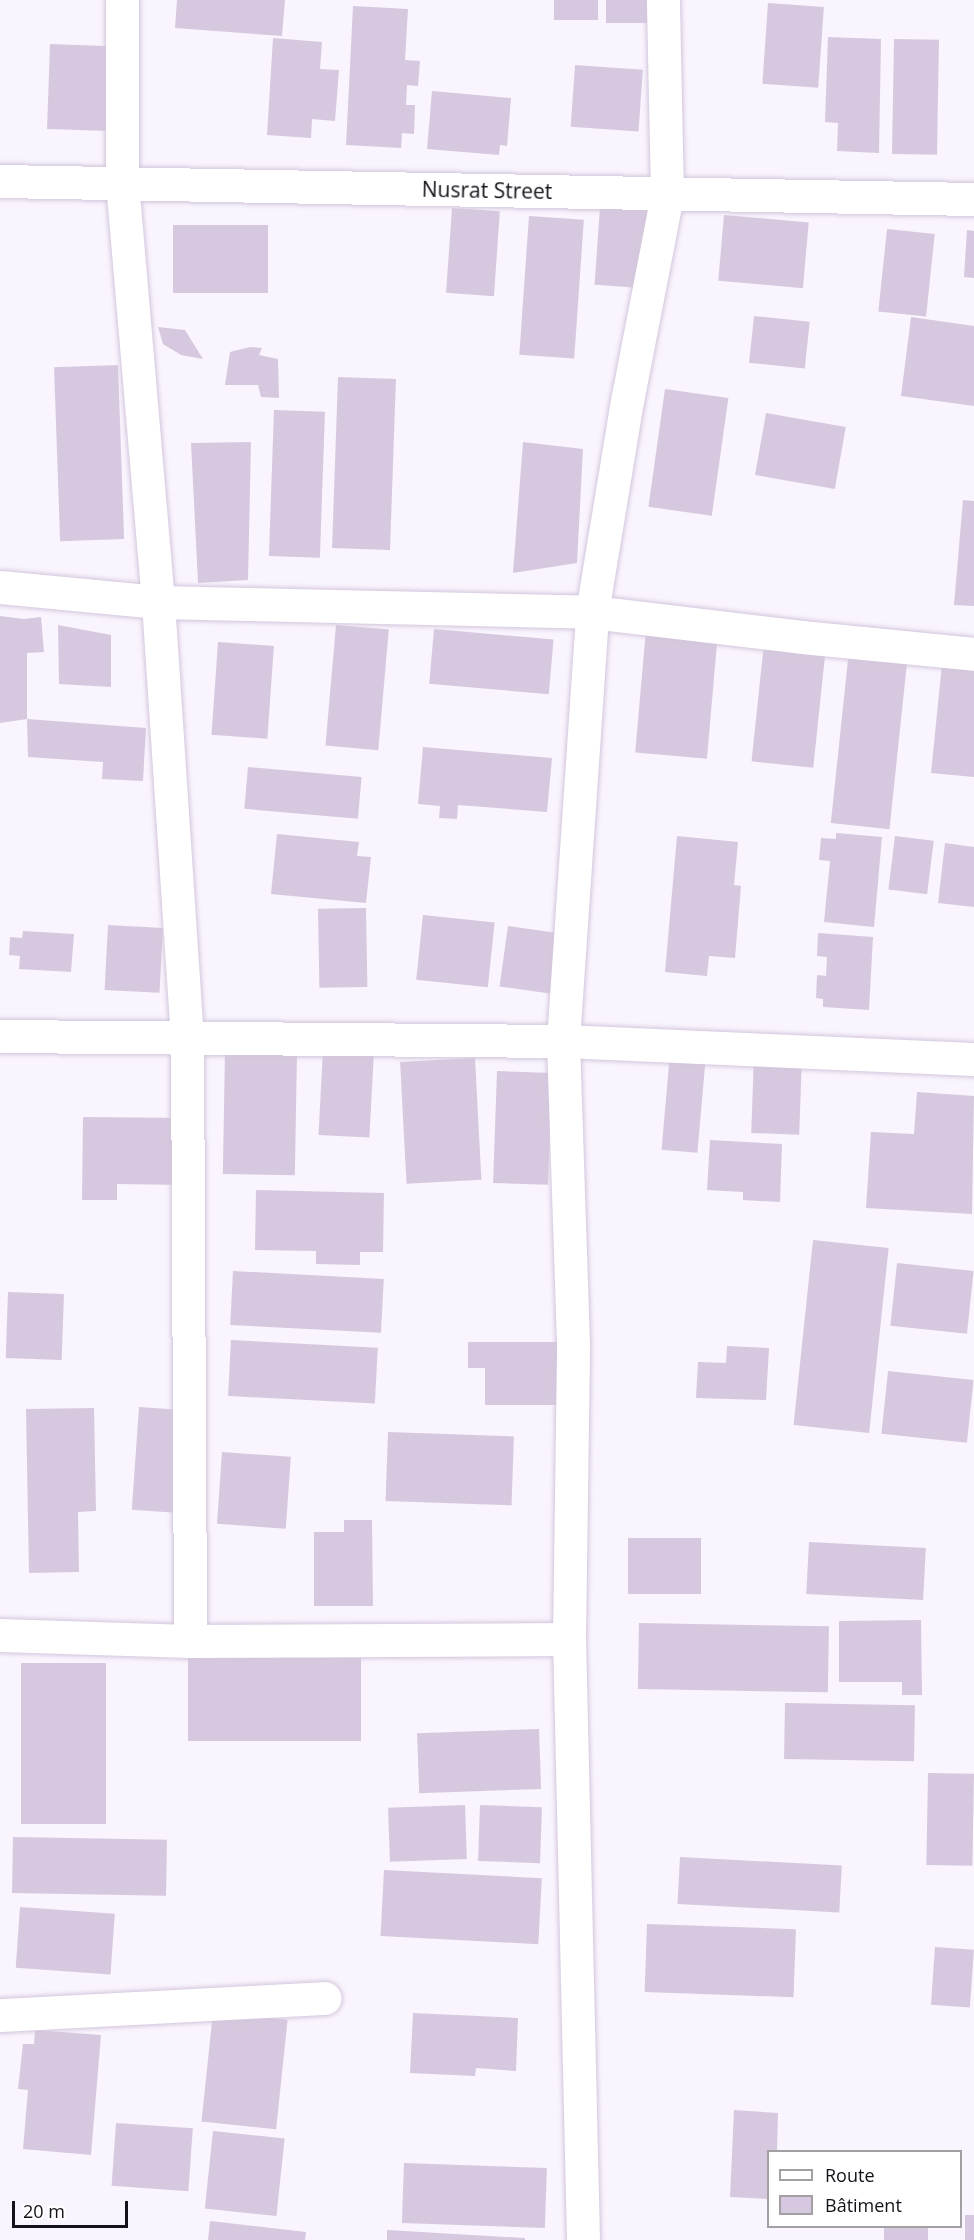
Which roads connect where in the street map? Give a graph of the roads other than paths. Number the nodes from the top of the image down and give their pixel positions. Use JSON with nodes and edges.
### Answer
{"nodes":[{"id":1,"x":122,"y":0,"type":"edge"},
{"id":2,"x":663,"y":0,"type":"edge"},
{"id":3,"x":0,"y":181,"type":"edge"},
{"id":4,"x":122,"y":182,"type":"junction"},
{"id":5,"x":667,"y":195,"type":"junction"},
{"id":6,"x":974,"y":199,"type":"edge"},
{"id":7,"x":0,"y":587,"type":"edge"},
{"id":8,"x":158,"y":602,"type":"junction"},
{"id":9,"x":591,"y":612,"type":"junction"},
{"id":10,"x":974,"y":654,"type":"edge"},
{"id":11,"x":0,"y":1036,"type":"edge"},
{"id":12,"x":187,"y":1038,"type":"junction"},
{"id":13,"x":563,"y":1041,"type":"junction"},
{"id":14,"x":974,"y":1059,"type":"edge"},
{"id":15,"x":0,"y":1635,"type":"edge"},
{"id":16,"x":569,"y":1639,"type":"junction"},
{"id":17,"x":190,"y":1641,"type":"junction"},
{"id":18,"x":325,"y":1998,"type":"dead end"},
{"id":19,"x":0,"y":2015,"type":"edge"},
{"id":20,"x":583,"y":2240,"type":"edge"}],
"edges":[{"from":1,"to":4,"type":"street"},
{"from":2,"to":5,"type":"street"},
{"from":3,"to":4,"type":"street","name":"Nusrat Street"},
{"from":4,"to":5,"type":"street","name":"Nusrat Street"},
{"from":4,"to":8,"type":"street"},
{"from":5,"to":6,"type":"street","name":"Nusrat Street"},
{"from":5,"to":9,"type":"street"},
{"from":7,"to":8,"type":"street"},
{"from":8,"to":9,"type":"street"},
{"from":8,"to":12,"type":"street"},
{"from":9,"to":10,"type":"street"},
{"from":9,"to":13,"type":"street"},
{"from":11,"to":12,"type":"street"},
{"from":12,"to":13,"type":"street"},
{"from":12,"to":17,"type":"street"},
{"from":13,"to":14,"type":"street"},
{"from":13,"to":16,"type":"street"},
{"from":15,"to":17,"type":"street"},
{"from":16,"to":17,"type":"street"},
{"from":16,"to":20,"type":"street"},
{"from":18,"to":19,"type":"street"}]}
